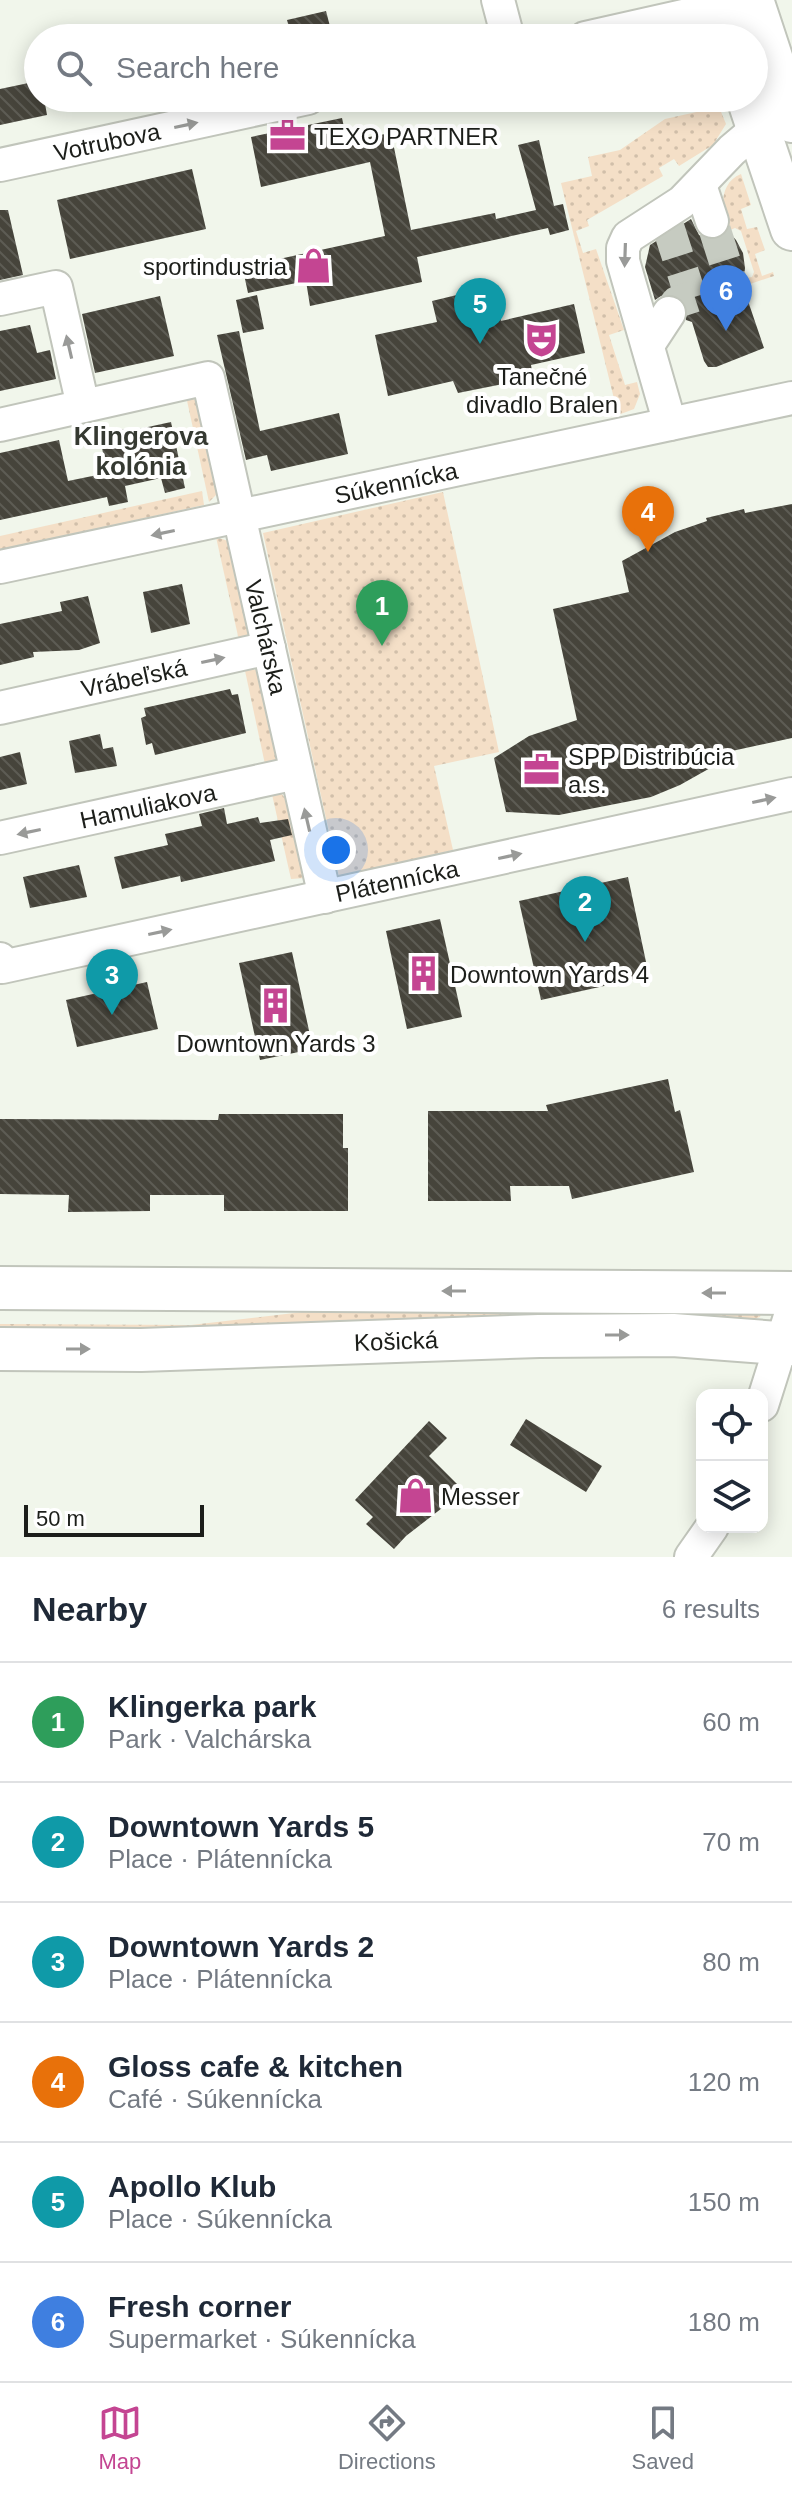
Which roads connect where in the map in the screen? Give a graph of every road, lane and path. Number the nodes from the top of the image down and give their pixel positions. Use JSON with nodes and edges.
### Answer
{"nodes":[{"id":1,"x":498,"y":0,"type":"edge"},
{"id":2,"x":729,"y":12,"type":"edge"},
{"id":3,"x":504,"y":24,"type":"edge"},
{"id":4,"x":663,"y":24,"type":"edge"},
{"id":5,"x":244,"y":112,"type":"edge"},
{"id":6,"x":766,"y":116,"type":"edge"},
{"id":7,"x":0,"y":165,"type":"edge"},
{"id":8,"x":792,"y":229,"type":"edge"},
{"id":9,"x":0,"y":299,"type":"edge"},
{"id":10,"x":669,"y":313,"type":"tunnel mouth"},
{"id":11,"x":648,"y":345,"type":"junction"},
{"id":12,"x":792,"y":398,"type":"edge"},
{"id":13,"x":83,"y":406,"type":"junction"},
{"id":14,"x":670,"y":424,"type":"junction"},
{"id":15,"x":0,"y":425,"type":"edge"},
{"id":16,"x":239,"y":516,"type":"junction"},
{"id":17,"x":0,"y":567,"type":"edge"},
{"id":18,"x":269,"y":648,"type":"junction"},
{"id":19,"x":0,"y":708,"type":"edge"},
{"id":20,"x":296,"y":773,"type":"junction"},
{"id":21,"x":792,"y":794,"type":"edge"},
{"id":22,"x":0,"y":838,"type":"edge"},
{"id":23,"x":325,"y":897,"type":"junction"},
{"id":24,"x":1,"y":963,"type":"edge"},
{"id":25,"x":0,"y":1288,"type":"edge"},
{"id":26,"x":792,"y":1293,"type":"edge"},
{"id":27,"x":788,"y":1333,"type":"edge"},
{"id":28,"x":0,"y":1349,"type":"edge"},
{"id":29,"x":768,"y":1389,"type":"edge"},
{"id":30,"x":708,"y":1533,"type":"edge"},
{"id":31,"x":691,"y":1557,"type":"edge"}],
"edges":[{"from":1,"to":3,"type":"street"},
{"from":2,"to":4,"type":"street"},
{"from":7,"to":5,"type":"street","name":"Votrubova","one_way":true},
{"from":6,"to":8,"type":"main road"},
{"from":6,"to":11,"type":"street","one_way":true},
{"from":13,"to":9,"type":"street","one_way":true},
{"from":10,"to":11,"type":"street"},
{"from":11,"to":14,"type":"street"},
{"from":12,"to":14,"type":"street","name":"Súkennícka"},
{"from":13,"to":15,"type":"street"},
{"from":13,"to":16,"type":"street","name":"Valchárska"},
{"from":14,"to":16,"type":"street","name":"Súkennícka"},
{"from":16,"to":17,"type":"street","name":"Súkennícka","one_way":true},
{"from":16,"to":18,"type":"street","name":"Valchárska"},
{"from":19,"to":18,"type":"street","name":"Vrábeľská","one_way":true},
{"from":18,"to":20,"type":"street","name":"Valchárska"},
{"from":20,"to":22,"type":"street","name":"Hamuliakova","one_way":true},
{"from":23,"to":20,"type":"street","name":"Valchárska","one_way":true},
{"from":23,"to":21,"type":"street","name":"Plátennícka","one_way":true},
{"from":24,"to":23,"type":"street","name":"Plátennícka","one_way":true},
{"from":26,"to":25,"type":"main road","name":"Košická","one_way":true},
{"from":28,"to":27,"type":"main road","name":"Košická","one_way":true},
{"from":27,"to":29,"type":"street"},
{"from":30,"to":31,"type":"street"}]}
